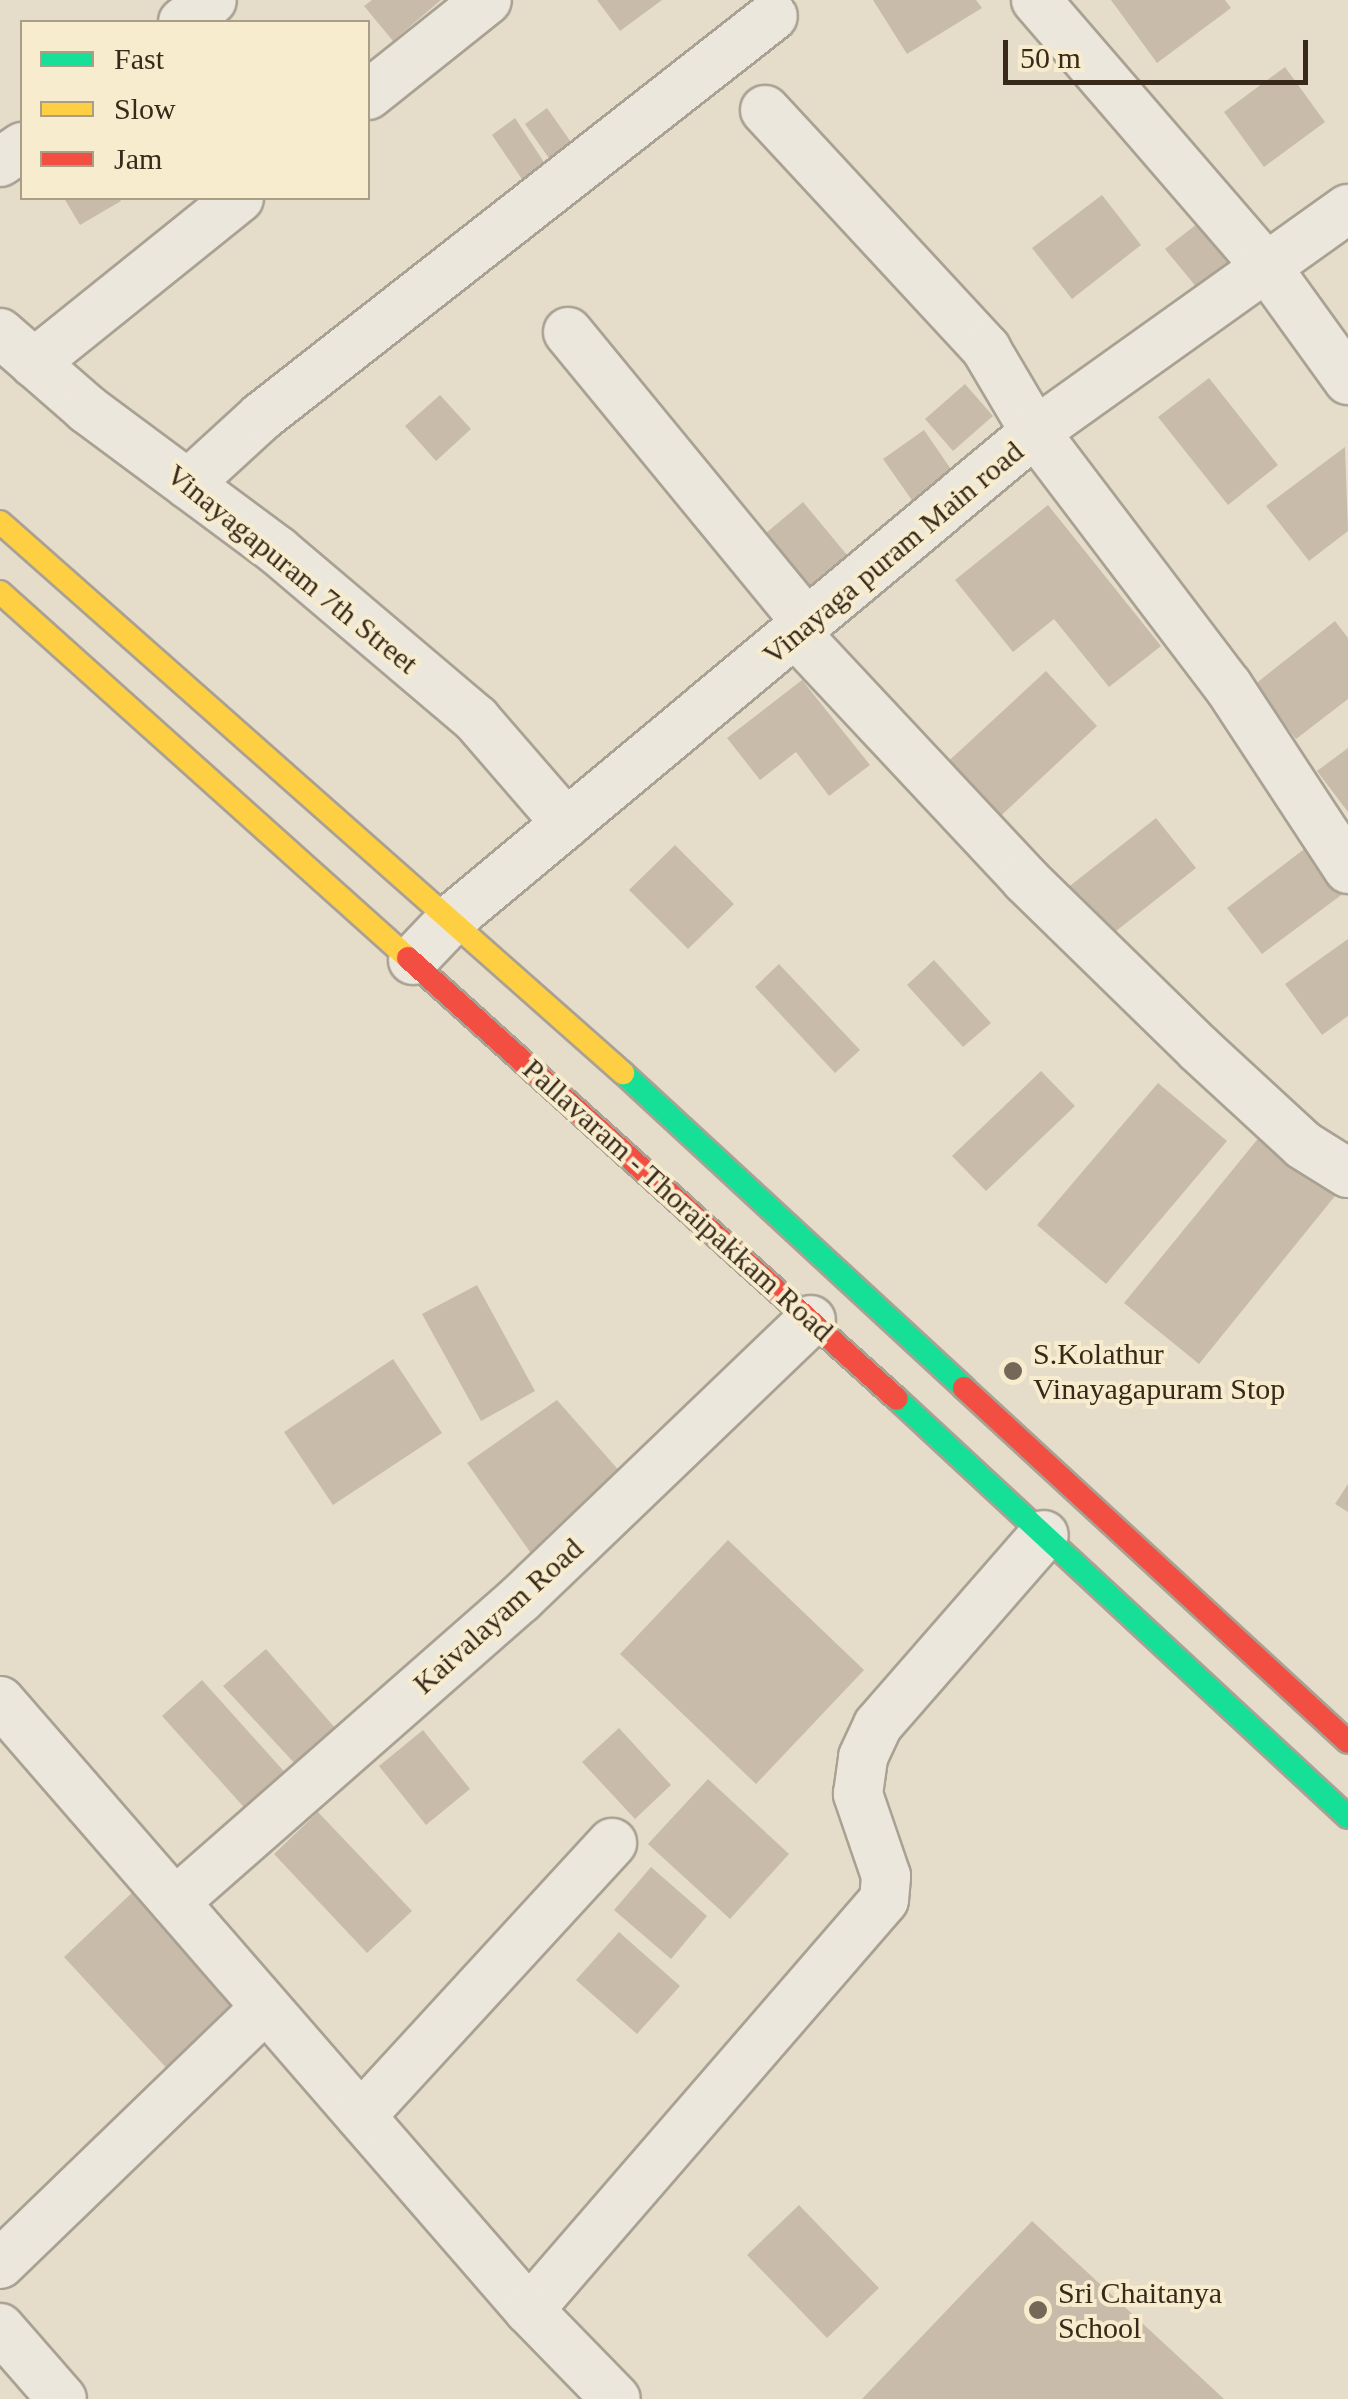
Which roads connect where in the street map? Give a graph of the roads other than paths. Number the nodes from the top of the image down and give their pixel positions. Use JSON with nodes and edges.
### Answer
{"nodes":[{"id":1,"x":212,"y":0,"type":"edge"},
{"id":2,"x":487,"y":0,"type":"edge"},
{"id":3,"x":1036,"y":0,"type":"edge"},
{"id":4,"x":773,"y":16,"type":"dead end"},
{"id":5,"x":186,"y":20,"type":"edge"},
{"id":6,"x":370,"y":94,"type":"edge"},
{"id":7,"x":765,"y":110,"type":"dead end"},
{"id":8,"x":236,"y":200,"type":"edge"},
{"id":9,"x":1348,"y":208,"type":"edge"},
{"id":10,"x":1268,"y":269,"type":"junction"},
{"id":11,"x":568,"y":332,"type":"dead end"},
{"id":12,"x":17,"y":348,"type":"edge"},
{"id":13,"x":1348,"y":380,"type":"edge"},
{"id":14,"x":1036,"y":432,"type":"junction"},
{"id":15,"x":188,"y":484,"type":"junction"},
{"id":16,"x":0,"y":522,"type":"edge"},
{"id":17,"x":0,"y":592,"type":"edge"},
{"id":18,"x":802,"y":629,"type":"junction"},
{"id":19,"x":566,"y":823,"type":"junction"},
{"id":20,"x":1348,"y":869,"type":"edge"},
{"id":21,"x":454,"y":917,"type":"junction"},
{"id":22,"x":413,"y":960,"type":"junction"},
{"id":23,"x":1348,"y":1173,"type":"edge"},
{"id":24,"x":811,"y":1320,"type":"junction"},
{"id":25,"x":1044,"y":1536,"type":"junction"},
{"id":26,"x":0,"y":1701,"type":"edge"},
{"id":27,"x":1348,"y":1742,"type":"edge"},
{"id":28,"x":1348,"y":1818,"type":"edge"},
{"id":29,"x":612,"y":1843,"type":"dead end"},
{"id":30,"x":175,"y":1902,"type":"junction"},
{"id":31,"x":264,"y":2009,"type":"junction"},
{"id":32,"x":361,"y":2116,"type":"junction"},
{"id":33,"x":0,"y":2264,"type":"edge"},
{"id":34,"x":529,"y":2310,"type":"junction"},
{"id":35,"x":0,"y":2328,"type":"edge"},
{"id":36,"x":62,"y":2399,"type":"edge"},
{"id":37,"x":616,"y":2399,"type":"edge"}],
"edges":[{"from":1,"to":5,"type":"street"},
{"from":2,"to":6,"type":"street"},
{"from":3,"to":10,"type":"street"},
{"from":4,"to":15,"type":"street"},
{"from":7,"to":14,"type":"street"},
{"from":8,"to":12,"type":"street"},
{"from":9,"to":10,"type":"street","name":"Vinayaga puram Main road"},
{"from":10,"to":13,"type":"street"},
{"from":10,"to":14,"type":"street","name":"Vinayaga puram Main road"},
{"from":11,"to":18,"type":"street"},
{"from":12,"to":15,"type":"street","name":"Vinayagapuram 7th Street"},
{"from":14,"to":18,"type":"street","name":"Vinayaga puram Main road"},
{"from":14,"to":20,"type":"street"},
{"from":15,"to":19,"type":"street","name":"Vinayagapuram 7th Street"},
{"from":16,"to":21,"type":"main road","name":"Pallavaram - Thoraipakkam Road"},
{"from":17,"to":22,"type":"main road","name":"Pallavaram - Thoraipakkam Road"},
{"from":18,"to":19,"type":"street","name":"Vinayaga puram Main road"},
{"from":18,"to":23,"type":"street"},
{"from":19,"to":21,"type":"street","name":"Vinayaga puram Main road"},
{"from":21,"to":22,"type":"street","name":"Vinayaga puram Main road"},
{"from":21,"to":27,"type":"main road","name":"Pallavaram - Thoraipakkam Road"},
{"from":22,"to":24,"type":"main road","name":"Pallavaram - Thoraipakkam Road"},
{"from":24,"to":25,"type":"main road","name":"Pallavaram - Thoraipakkam Road"},
{"from":24,"to":30,"type":"street","name":"Kaivalayam Road"},
{"from":25,"to":28,"type":"main road","name":"Pallavaram - Thoraipakkam Road"},
{"from":25,"to":34,"type":"street"},
{"from":26,"to":30,"type":"street"},
{"from":29,"to":32,"type":"street"},
{"from":30,"to":31,"type":"street"},
{"from":31,"to":32,"type":"street"},
{"from":31,"to":33,"type":"street"},
{"from":32,"to":34,"type":"street"},
{"from":34,"to":37,"type":"street"},
{"from":35,"to":36,"type":"street"}]}
